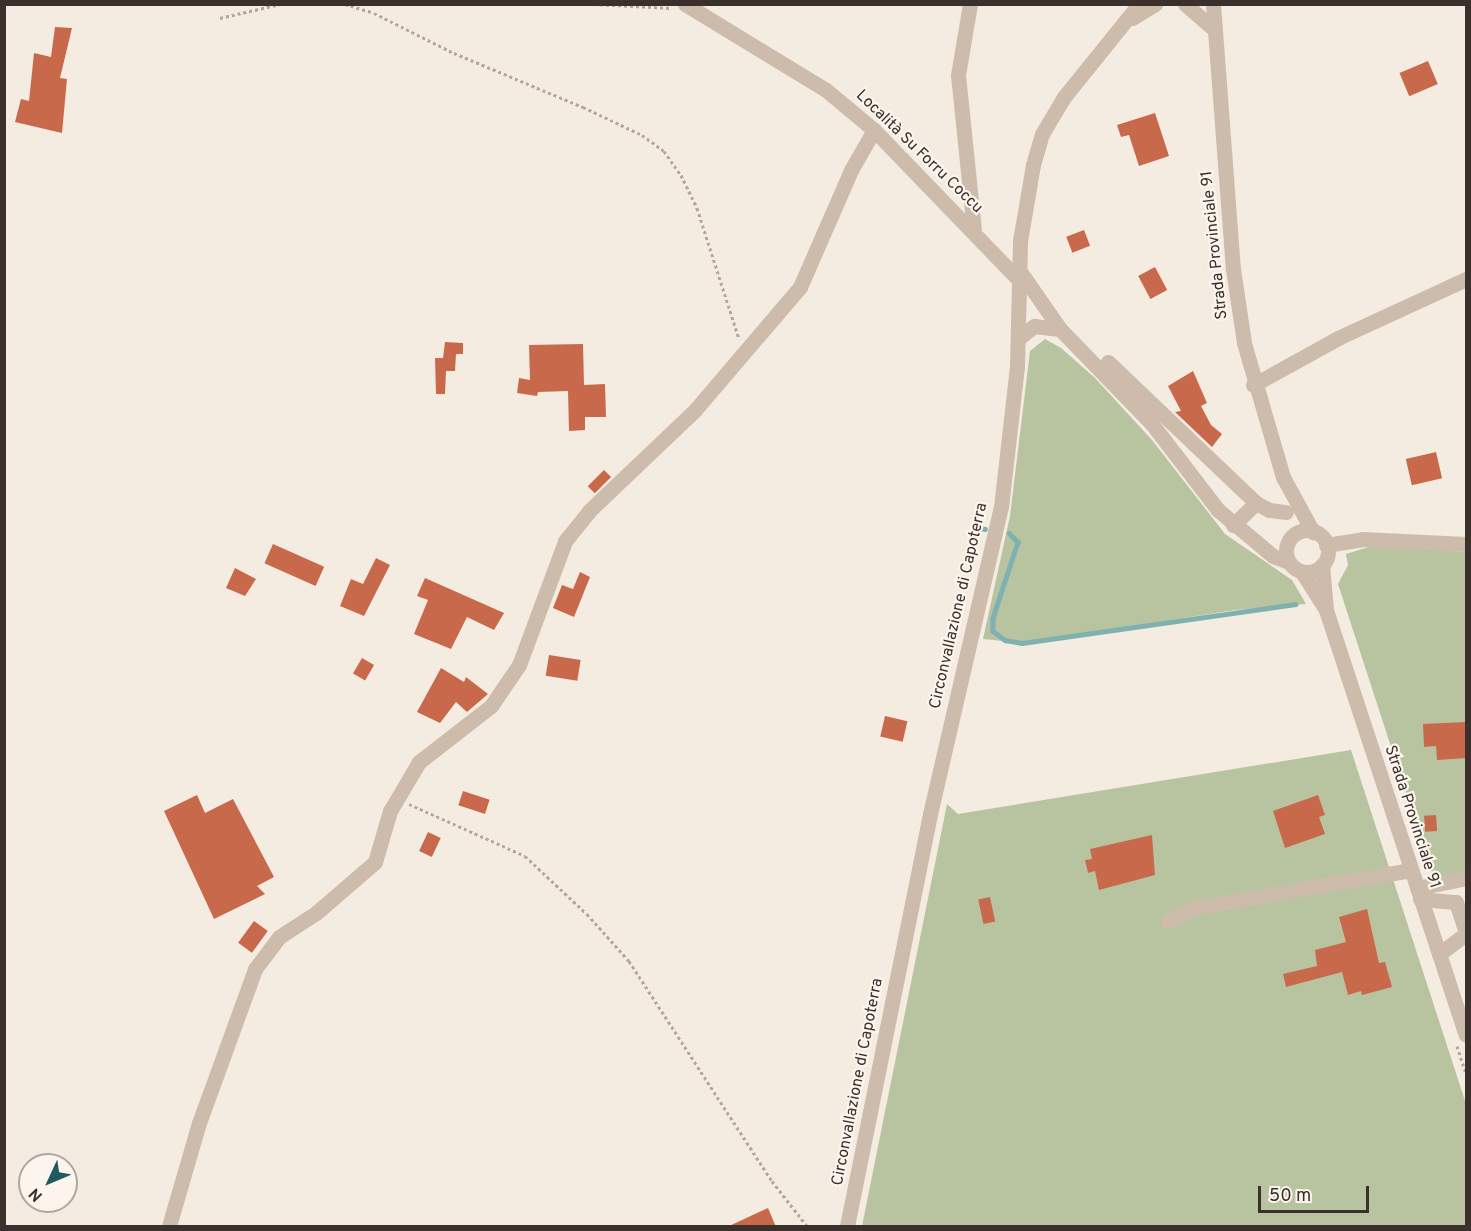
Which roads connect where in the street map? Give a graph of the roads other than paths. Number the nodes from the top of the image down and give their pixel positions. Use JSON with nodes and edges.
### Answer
{"nodes":[{"id":1,"x":1155,"y":4,"type":"edge"},
{"id":2,"x":1185,"y":4,"type":"edge"},
{"id":3,"x":1213,"y":4,"type":"edge"},
{"id":4,"x":687,"y":6,"type":"edge"},
{"id":5,"x":970,"y":6,"type":"edge"},
{"id":6,"x":1136,"y":11,"type":"edge"},
{"id":7,"x":1214,"y":29,"type":"junction"},
{"id":8,"x":874,"y":130,"type":"junction"},
{"id":9,"x":974,"y":230,"type":"junction"},
{"id":10,"x":1020,"y":247,"type":"junction"},
{"id":11,"x":999,"y":258,"type":"junction"},
{"id":12,"x":1019,"y":275,"type":"junction"},
{"id":13,"x":1467,"y":279,"type":"edge"},
{"id":14,"x":1062,"y":331,"type":"junction"},
{"id":15,"x":1017,"y":339,"type":"junction"},
{"id":16,"x":1253,"y":385,"type":"junction"},
{"id":17,"x":1224,"y":474,"type":"junction"},
{"id":18,"x":1283,"y":477,"type":"junction"},
{"id":19,"x":1202,"y":491,"type":"junction"},
{"id":20,"x":1257,"y":503,"type":"junction"},
{"id":21,"x":1286,"y":512,"type":"junction"},
{"id":22,"x":1233,"y":525,"type":"junction"},
{"id":23,"x":1313,"y":532,"type":"junction"},
{"id":24,"x":1290,"y":540,"type":"junction"},
{"id":25,"x":1467,"y":544,"type":"edge"},
{"id":26,"x":1326,"y":545,"type":"junction"},
{"id":27,"x":1263,"y":548,"type":"junction"},
{"id":28,"x":1289,"y":562,"type":"junction"},
{"id":29,"x":1322,"y":565,"type":"junction"},
{"id":30,"x":1302,"y":572,"type":"junction"},
{"id":31,"x":1326,"y":610,"type":"junction"},
{"id":32,"x":1411,"y":870,"type":"junction"},
{"id":33,"x":1467,"y":878,"type":"edge"},
{"id":34,"x":1418,"y":894,"type":"junction"},
{"id":35,"x":1168,"y":921,"type":"dead end"},
{"id":36,"x":1467,"y":933,"type":"edge"},
{"id":37,"x":1438,"y":954,"type":"junction"},
{"id":38,"x":1467,"y":1035,"type":"edge"},
{"id":39,"x":169,"y":1227,"type":"edge"},
{"id":40,"x":847,"y":1227,"type":"edge"}],
"edges":[{"from":1,"to":6,"type":"street","name":"Circonvallazione di Capoterra"},
{"from":2,"to":7,"type":"street"},
{"from":3,"to":7,"type":"street","name":"Strada Provinciale 91"},
{"from":4,"to":8,"type":"street","name":"Località Su Forru Coccu"},
{"from":5,"to":9,"type":"street"},
{"from":6,"to":10,"type":"street","name":"Circonvallazione di Capoterra"},
{"from":7,"to":16,"type":"street","name":"Strada Provinciale 91"},
{"from":8,"to":9,"type":"street","name":"Località Su Forru Coccu"},
{"from":8,"to":39,"type":"street"},
{"from":9,"to":11,"type":"street","name":"Località Su Forru Coccu"},
{"from":10,"to":11,"type":"street"},
{"from":10,"to":12,"type":"street","name":"Circonvallazione di Capoterra"},
{"from":11,"to":12,"type":"street","name":"Località Su Forru Coccu"},
{"from":12,"to":14,"type":"street","name":"Località Su Forru Coccu"},
{"from":12,"to":15,"type":"street","name":"Circonvallazione di Capoterra"},
{"from":13,"to":16,"type":"street"},
{"from":14,"to":15,"type":"street"},
{"from":14,"to":17,"type":"street"},
{"from":14,"to":19,"type":"street","name":"Località Su Forru Coccu"},
{"from":15,"to":40,"type":"street","name":"Circonvallazione di Capoterra"},
{"from":16,"to":18,"type":"street","name":"Strada Provinciale 91"},
{"from":17,"to":19,"type":"street"},
{"from":17,"to":20,"type":"street"},
{"from":18,"to":21,"type":"street"},
{"from":18,"to":23,"type":"street"},
{"from":19,"to":22,"type":"street","name":"Località Su Forru Coccu"},
{"from":20,"to":21,"type":"street"},
{"from":20,"to":22,"type":"street"},
{"from":21,"to":24,"type":"street"},
{"from":22,"to":27,"type":"street","name":"Località Su Forru Coccu"},
{"from":23,"to":24,"type":"street"},
{"from":23,"to":26,"type":"street"},
{"from":24,"to":27,"type":"street"},
{"from":24,"to":28,"type":"street"},
{"from":25,"to":26,"type":"street"},
{"from":26,"to":29,"type":"street"},
{"from":27,"to":28,"type":"street","name":"Località Su Forru Coccu"},
{"from":28,"to":30,"type":"street"},
{"from":29,"to":30,"type":"street"},
{"from":29,"to":31,"type":"street"},
{"from":30,"to":31,"type":"street"},
{"from":31,"to":32,"type":"street","name":"Strada Provinciale 91"},
{"from":32,"to":34,"type":"street","name":"Strada Provinciale 91"},
{"from":32,"to":35,"type":"street"},
{"from":33,"to":34,"type":"street"},
{"from":34,"to":36,"type":"street"},
{"from":34,"to":37,"type":"street","name":"Strada Provinciale 91"},
{"from":36,"to":37,"type":"street"},
{"from":37,"to":38,"type":"street","name":"Strada Provinciale 91"}]}
